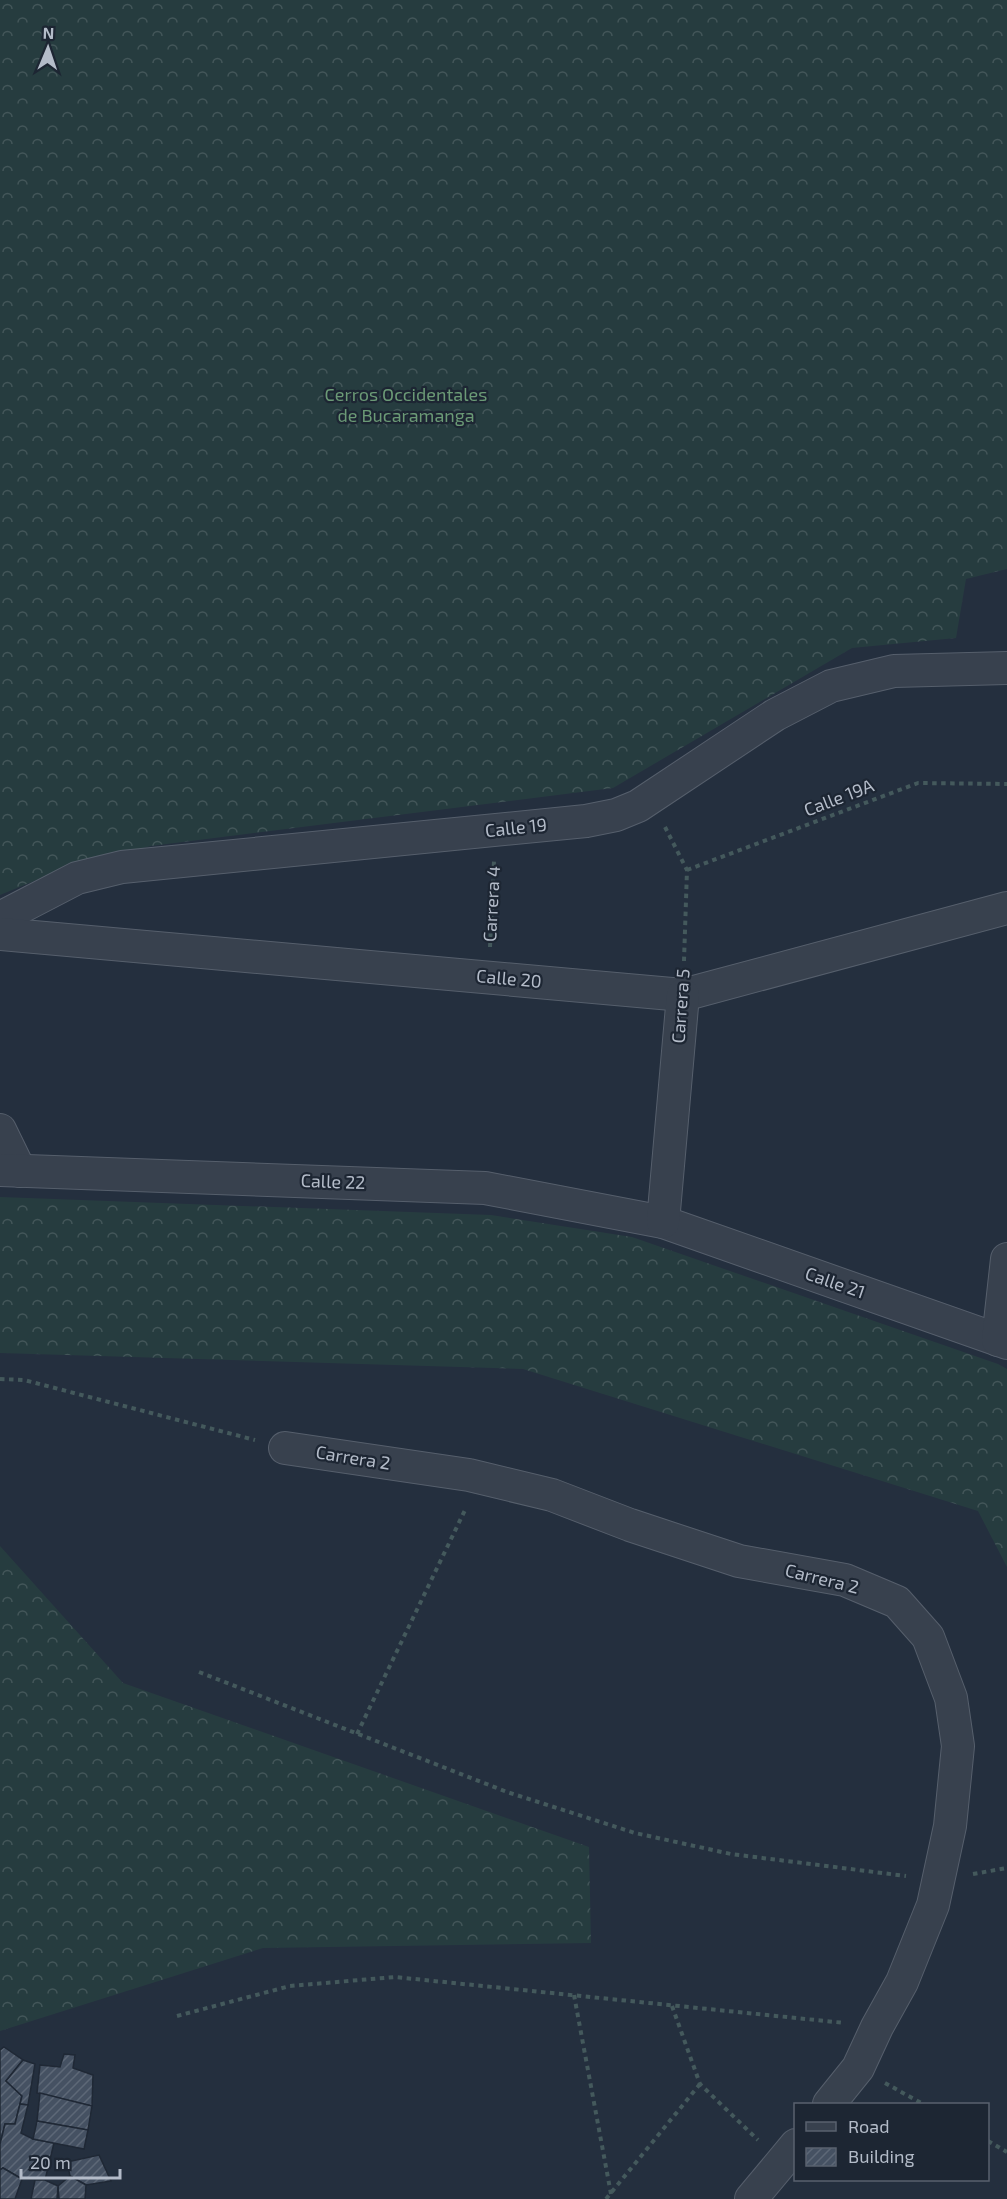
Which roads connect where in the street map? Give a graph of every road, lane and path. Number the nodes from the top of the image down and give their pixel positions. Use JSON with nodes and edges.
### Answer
{"nodes":[{"id":1,"x":1007,"y":668,"type":"edge"},
{"id":2,"x":1007,"y":784,"type":"edge"},
{"id":3,"x":651,"y":798,"type":"junction"},
{"id":4,"x":496,"y":830,"type":"junction"},
{"id":5,"x":687,"y":870,"type":"junction"},
{"id":6,"x":1007,"y":908,"type":"edge"},
{"id":7,"x":0,"y":918,"type":"edge"},
{"id":8,"x":0,"y":934,"type":"edge"},
{"id":9,"x":489,"y":977,"type":"junction"},
{"id":10,"x":683,"y":994,"type":"junction"},
{"id":11,"x":0,"y":1130,"type":"edge"},
{"id":12,"x":10,"y":1171,"type":"edge"},
{"id":13,"x":663,"y":1222,"type":"junction"},
{"id":14,"x":1007,"y":1259,"type":"edge"},
{"id":15,"x":1002,"y":1341,"type":"edge"},
{"id":16,"x":0,"y":1379,"type":"edge"},
{"id":17,"x":285,"y":1448,"type":"joint"},
{"id":18,"x":481,"y":1478,"type":"junction"},
{"id":19,"x":198,"y":1672,"type":"dead end"},
{"id":20,"x":357,"y":1734,"type":"junction"},
{"id":21,"x":939,"y":1880,"type":"junction"},
{"id":22,"x":574,"y":1995,"type":"junction"},
{"id":23,"x":672,"y":2006,"type":"junction"},
{"id":24,"x":177,"y":2016,"type":"dead end"},
{"id":25,"x":877,"y":2026,"type":"junction"},
{"id":26,"x":858,"y":2068,"type":"junction"},
{"id":27,"x":700,"y":2084,"type":"junction"},
{"id":28,"x":830,"y":2103,"type":"edge"},
{"id":29,"x":921,"y":2103,"type":"edge"},
{"id":30,"x":989,"y":2142,"type":"edge"},
{"id":31,"x":1007,"y":2152,"type":"edge"},
{"id":32,"x":788,"y":2154,"type":"edge"},
{"id":33,"x":611,"y":2194,"type":"junction"},
{"id":34,"x":606,"y":2199,"type":"edge"},
{"id":35,"x":751,"y":2199,"type":"edge"}],
"edges":[{"from":1,"to":3,"type":"street","name":"Calle 19"},
{"from":2,"to":5,"type":"path","name":"Calle 19A"},
{"from":3,"to":4,"type":"street","name":"Calle 19"},
{"from":3,"to":5,"type":"path","name":"Carrera 5"},
{"from":4,"to":7,"type":"street","name":"Calle 19"},
{"from":4,"to":9,"type":"path","name":"Carrera 4"},
{"from":5,"to":10,"type":"path","name":"Carrera 5"},
{"from":6,"to":10,"type":"street","name":"Calle 20"},
{"from":8,"to":9,"type":"street","name":"Calle 20"},
{"from":9,"to":10,"type":"street","name":"Calle 20"},
{"from":10,"to":13,"type":"street","name":"Carrera 5"},
{"from":11,"to":12,"type":"street"},
{"from":12,"to":13,"type":"street","name":"Calle 22"},
{"from":13,"to":15,"type":"street","name":"Calle 21"},
{"from":14,"to":15,"type":"street"},
{"from":16,"to":17,"type":"path"},
{"from":17,"to":18,"type":"street","name":"Carrera 2"},
{"from":18,"to":20,"type":"path"},
{"from":18,"to":21,"type":"street","name":"Carrera 2"},
{"from":19,"to":20,"type":"path"},
{"from":20,"to":21,"type":"path"},
{"from":21,"to":25,"type":"street","name":"Carrera 2"},
{"from":22,"to":23,"type":"path"},
{"from":22,"to":24,"type":"path"},
{"from":22,"to":33,"type":"path"},
{"from":23,"to":25,"type":"path"},
{"from":23,"to":27,"type":"path"},
{"from":25,"to":26,"type":"street","name":"Carrera 2"},
{"from":26,"to":28,"type":"street","name":"Carrera 2"},
{"from":26,"to":29,"type":"path"},
{"from":27,"to":32,"type":"path"},
{"from":27,"to":33,"type":"path"},
{"from":30,"to":31,"type":"path"},
{"from":32,"to":35,"type":"street"},
{"from":33,"to":34,"type":"path"}]}
